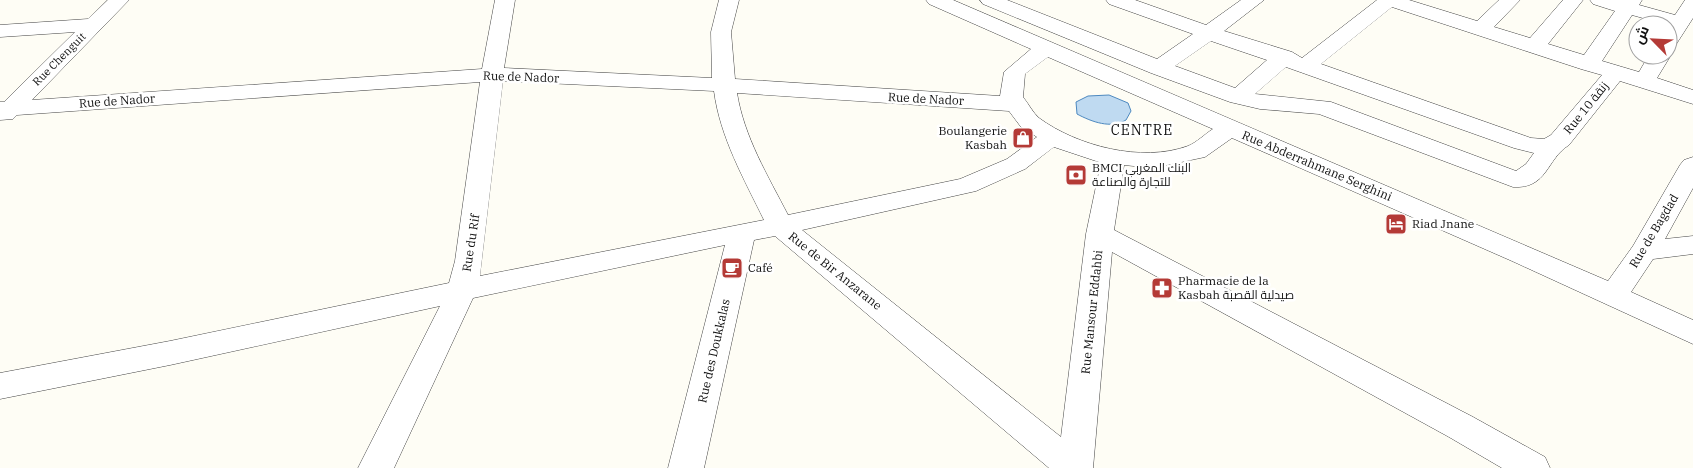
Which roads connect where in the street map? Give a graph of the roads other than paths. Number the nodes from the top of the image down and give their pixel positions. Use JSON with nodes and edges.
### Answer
{"nodes":[{"id":1,"x":119,"y":0,"type":"edge"},
{"id":2,"x":506,"y":0,"type":"edge"},
{"id":3,"x":729,"y":0,"type":"edge"},
{"id":4,"x":936,"y":0,"type":"edge"},
{"id":5,"x":1116,"y":0,"type":"edge"},
{"id":6,"x":1254,"y":0,"type":"edge"},
{"id":7,"x":1450,"y":0,"type":"edge"},
{"id":8,"x":1510,"y":0,"type":"edge"},
{"id":9,"x":1573,"y":0,"type":"edge"},
{"id":10,"x":1600,"y":0,"type":"edge"},
{"id":11,"x":1381,"y":1,"type":"edge"},
{"id":12,"x":1006,"y":2,"type":"edge"},
{"id":13,"x":1693,"y":2,"type":"edge"},
{"id":14,"x":1629,"y":4,"type":"edge"},
{"id":15,"x":1435,"y":14,"type":"junction"},
{"id":16,"x":1679,"y":23,"type":"joint"},
{"id":17,"x":94,"y":25,"type":"junction"},
{"id":18,"x":1481,"y":29,"type":"junction"},
{"id":19,"x":0,"y":31,"type":"edge"},
{"id":20,"x":1209,"y":34,"type":"junction"},
{"id":21,"x":1535,"y":46,"type":"junction"},
{"id":22,"x":1046,"y":48,"type":"junction"},
{"id":23,"x":1284,"y":57,"type":"junction"},
{"id":24,"x":1588,"y":64,"type":"junction"},
{"id":25,"x":1306,"y":65,"type":"junction"},
{"id":26,"x":1654,"y":65,"type":"edge"},
{"id":27,"x":1159,"y":68,"type":"junction"},
{"id":28,"x":1616,"y":72,"type":"junction"},
{"id":29,"x":492,"y":74,"type":"junction"},
{"id":30,"x":1644,"y":82,"type":"junction"},
{"id":31,"x":723,"y":85,"type":"junction"},
{"id":32,"x":1238,"y":97,"type":"junction"},
{"id":33,"x":1693,"y":97,"type":"edge"},
{"id":34,"x":1013,"y":104,"type":"junction"},
{"id":35,"x":4,"y":112,"type":"edge"},
{"id":36,"x":1230,"y":128,"type":"junction"},
{"id":37,"x":1051,"y":138,"type":"junction"},
{"id":38,"x":1550,"y":147,"type":"junction"},
{"id":39,"x":1111,"y":157,"type":"junction"},
{"id":40,"x":1693,"y":165,"type":"edge"},
{"id":41,"x":780,"y":226,"type":"junction"},
{"id":42,"x":742,"y":233,"type":"junction"},
{"id":43,"x":1100,"y":234,"type":"junction"},
{"id":44,"x":1693,"y":244,"type":"edge"},
{"id":45,"x":1644,"y":251,"type":"junction"},
{"id":46,"x":462,"y":292,"type":"junction"},
{"id":47,"x":1613,"y":296,"type":"junction"},
{"id":48,"x":1693,"y":334,"type":"edge"},
{"id":49,"x":0,"y":386,"type":"edge"},
{"id":50,"x":376,"y":468,"type":"edge"},
{"id":51,"x":686,"y":468,"type":"edge"},
{"id":52,"x":1074,"y":468,"type":"edge"},
{"id":53,"x":1532,"y":468,"type":"edge"}],
"edges":[{"from":1,"to":17,"type":"street","name":"Rue Chenguit"},
{"from":2,"to":29,"type":"street","name":"Rue du Rif"},
{"from":3,"to":31,"type":"street","name":"Rue de Bir Anzarane"},
{"from":4,"to":22,"type":"street"},
{"from":5,"to":20,"type":"street"},
{"from":6,"to":20,"type":"street"},
{"from":7,"to":15,"type":"street"},
{"from":8,"to":18,"type":"street"},
{"from":9,"to":21,"type":"street"},
{"from":10,"to":14,"type":"street"},
{"from":11,"to":15,"type":"street"},
{"from":11,"to":25,"type":"street"},
{"from":12,"to":27,"type":"street","name":"Rue 10 زنقة"},
{"from":13,"to":16,"type":"street"},
{"from":14,"to":16,"type":"street"},
{"from":14,"to":24,"type":"street"},
{"from":15,"to":18,"type":"street"},
{"from":17,"to":19,"type":"street"},
{"from":17,"to":35,"type":"street","name":"Rue Chenguit"},
{"from":18,"to":21,"type":"street"},
{"from":20,"to":23,"type":"street"},
{"from":20,"to":27,"type":"street"},
{"from":21,"to":24,"type":"street"},
{"from":22,"to":34,"type":"street"},
{"from":22,"to":36,"type":"street"},
{"from":23,"to":25,"type":"street"},
{"from":23,"to":32,"type":"street"},
{"from":24,"to":28,"type":"street"},
{"from":25,"to":38,"type":"street"},
{"from":26,"to":30,"type":"street"},
{"from":27,"to":32,"type":"street","name":"Rue 10 زنقة"},
{"from":28,"to":30,"type":"street"},
{"from":28,"to":38,"type":"street","name":"Rue 10 زنقة"},
{"from":29,"to":31,"type":"street","name":"Rue de Nador"},
{"from":29,"to":35,"type":"street","name":"Rue de Nador"},
{"from":29,"to":46,"type":"street","name":"Rue du Rif"},
{"from":30,"to":33,"type":"street"},
{"from":31,"to":34,"type":"street","name":"Rue de Nador"},
{"from":31,"to":41,"type":"street","name":"Rue de Bir Anzarane"},
{"from":32,"to":38,"type":"street","name":"Rue 10 زنقة"},
{"from":34,"to":37,"type":"street","name":"Rue Abderrahmane Serghini"},
{"from":36,"to":39,"type":"street","name":"Rue Abderrahmane Serghini"},
{"from":36,"to":47,"type":"street","name":"Rue Abderrahmane Serghini"},
{"from":37,"to":39,"type":"street","name":"Rue Abderrahmane Serghini"},
{"from":37,"to":41,"type":"street"},
{"from":39,"to":43,"type":"street","name":"Rue Mansour Eddahbi"},
{"from":40,"to":45,"type":"street","name":"Rue de Bagdad"},
{"from":41,"to":42,"type":"street"},
{"from":41,"to":52,"type":"street","name":"Rue de Bir Anzarane"},
{"from":42,"to":46,"type":"street"},
{"from":42,"to":51,"type":"street","name":"Rue des Doukkalas"},
{"from":43,"to":52,"type":"street","name":"Rue Mansour Eddahbi"},
{"from":43,"to":53,"type":"street"},
{"from":44,"to":45,"type":"street"},
{"from":45,"to":47,"type":"street","name":"Rue de Bagdad"},
{"from":46,"to":49,"type":"street"},
{"from":46,"to":50,"type":"street","name":"Rue du Rif"},
{"from":47,"to":48,"type":"street","name":"Rue Abderrahmane Serghini"}]}
